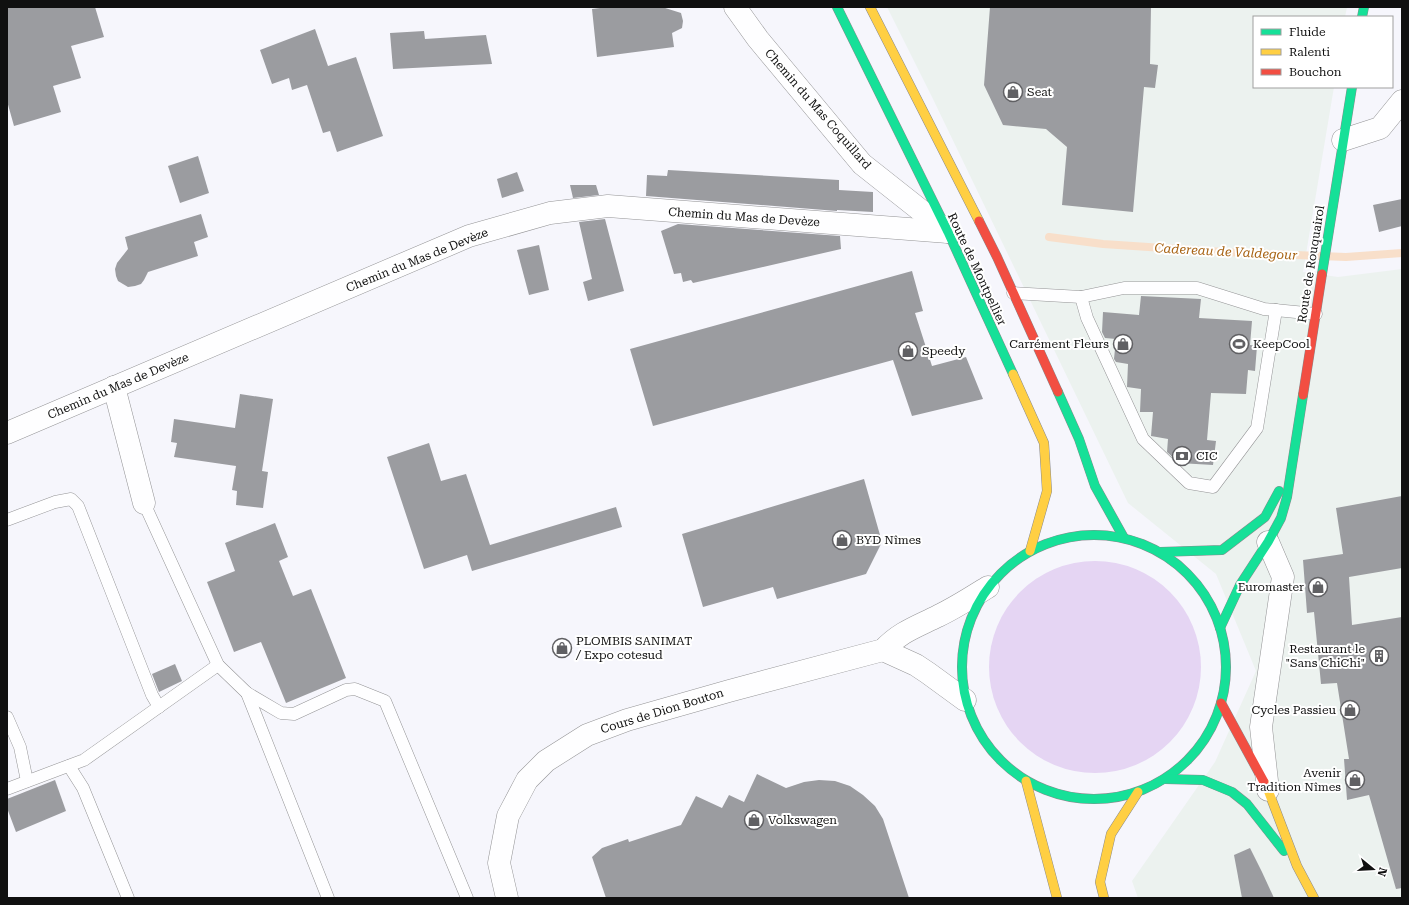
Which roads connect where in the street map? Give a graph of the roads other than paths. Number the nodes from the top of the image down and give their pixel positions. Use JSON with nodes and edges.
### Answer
{"nodes":[{"id":1,"x":735,"y":7,"type":"edge"},
{"id":2,"x":837,"y":7,"type":"edge"},
{"id":3,"x":870,"y":7,"type":"edge"},
{"id":4,"x":1352,"y":88,"type":"edge"},
{"id":5,"x":1402,"y":101,"type":"edge"},
{"id":6,"x":1344,"y":140,"type":"junction"},
{"id":7,"x":948,"y":232,"type":"junction"},
{"id":8,"x":1013,"y":293,"type":"junction"},
{"id":9,"x":1081,"y":297,"type":"junction"},
{"id":10,"x":1276,"y":310,"type":"junction"},
{"id":11,"x":1316,"y":314,"type":"junction"},
{"id":12,"x":114,"y":387,"type":"junction"},
{"id":13,"x":7,"y":433,"type":"edge"},
{"id":14,"x":1291,"y":469,"type":"junction"},
{"id":15,"x":144,"y":503,"type":"joint"},
{"id":16,"x":7,"y":520,"type":"edge"},
{"id":17,"x":1124,"y":538,"type":"junction"},
{"id":18,"x":1268,"y":542,"type":"junction"},
{"id":19,"x":1030,"y":551,"type":"junction"},
{"id":20,"x":1160,"y":552,"type":"junction"},
{"id":21,"x":988,"y":587,"type":"junction"},
{"id":22,"x":1220,"y":628,"type":"junction"},
{"id":23,"x":883,"y":650,"type":"junction"},
{"id":24,"x":218,"y":666,"type":"junction"},
{"id":25,"x":247,"y":693,"type":"junction"},
{"id":26,"x":965,"y":700,"type":"junction"},
{"id":27,"x":1221,"y":703,"type":"junction"},
{"id":28,"x":159,"y":707,"type":"junction"},
{"id":29,"x":7,"y":717,"type":"edge"},
{"id":30,"x":69,"y":766,"type":"junction"},
{"id":31,"x":1164,"y":779,"type":"junction"},
{"id":32,"x":27,"y":781,"type":"junction"},
{"id":33,"x":1026,"y":781,"type":"junction"},
{"id":34,"x":7,"y":789,"type":"edge"},
{"id":35,"x":1268,"y":790,"type":"junction"},
{"id":36,"x":1138,"y":792,"type":"junction"},
{"id":37,"x":1297,"y":866,"type":"junction"},
{"id":38,"x":464,"y":897,"type":"edge"},
{"id":39,"x":128,"y":898,"type":"edge"},
{"id":40,"x":328,"y":898,"type":"edge"},
{"id":41,"x":507,"y":898,"type":"edge"},
{"id":42,"x":1058,"y":898,"type":"edge"},
{"id":43,"x":1104,"y":898,"type":"edge"},
{"id":44,"x":1314,"y":898,"type":"edge"}],
"edges":[{"from":1,"to":7,"type":"street","name":"Chemin du Mas Coquillard"},
{"from":2,"to":7,"type":"main road","name":"Route de Montpellier"},
{"from":3,"to":8,"type":"main road","name":"Route de Montpellier"},
{"from":4,"to":6,"type":"main road","name":"Route de Rouquairol"},
{"from":5,"to":6,"type":"street"},
{"from":6,"to":11,"type":"main road","name":"Route de Rouquairol"},
{"from":7,"to":12,"type":"street","name":"Chemin du Mas de Devèze"},
{"from":7,"to":19,"type":"main road","name":"Route de Montpellier"},
{"from":8,"to":9,"type":"lane"},
{"from":8,"to":17,"type":"main road","name":"Route de Montpellier"},
{"from":9,"to":10,"type":"lane"},
{"from":9,"to":10,"type":"lane"},
{"from":10,"to":11,"type":"lane"},
{"from":11,"to":14,"type":"main road","name":"Route de Rouquairol"},
{"from":12,"to":13,"type":"street","name":"Chemin du Mas de Devèze"},
{"from":12,"to":15,"type":"street"},
{"from":14,"to":18,"type":"main road","name":"Route de Rouquairol"},
{"from":14,"to":20,"type":"main road","name":"Route de Rouquairol"},
{"from":15,"to":24,"type":"lane"},
{"from":16,"to":28,"type":"lane"},
{"from":17,"to":19,"type":"main road"},
{"from":17,"to":20,"type":"main road"},
{"from":18,"to":22,"type":"main road","name":"Route de Rouquairol"},
{"from":18,"to":35,"type":"street"},
{"from":19,"to":21,"type":"main road"},
{"from":20,"to":22,"type":"main road"},
{"from":21,"to":23,"type":"street","name":"Cours de Dion Bouton"},
{"from":21,"to":26,"type":"main road"},
{"from":22,"to":27,"type":"main road"},
{"from":23,"to":26,"type":"street"},
{"from":23,"to":41,"type":"street","name":"Cours de Dion Bouton"},
{"from":24,"to":25,"type":"lane"},
{"from":24,"to":28,"type":"lane"},
{"from":25,"to":38,"type":"lane"},
{"from":25,"to":40,"type":"lane"},
{"from":26,"to":33,"type":"main road"},
{"from":27,"to":31,"type":"main road"},
{"from":27,"to":35,"type":"main road"},
{"from":28,"to":30,"type":"lane"},
{"from":29,"to":32,"type":"lane"},
{"from":30,"to":32,"type":"lane"},
{"from":30,"to":39,"type":"lane"},
{"from":31,"to":36,"type":"main road"},
{"from":31,"to":37,"type":"main road"},
{"from":32,"to":34,"type":"lane"},
{"from":33,"to":36,"type":"main road"},
{"from":33,"to":42,"type":"main road"},
{"from":35,"to":37,"type":"main road"},
{"from":36,"to":43,"type":"main road"},
{"from":37,"to":44,"type":"main road"}]}
